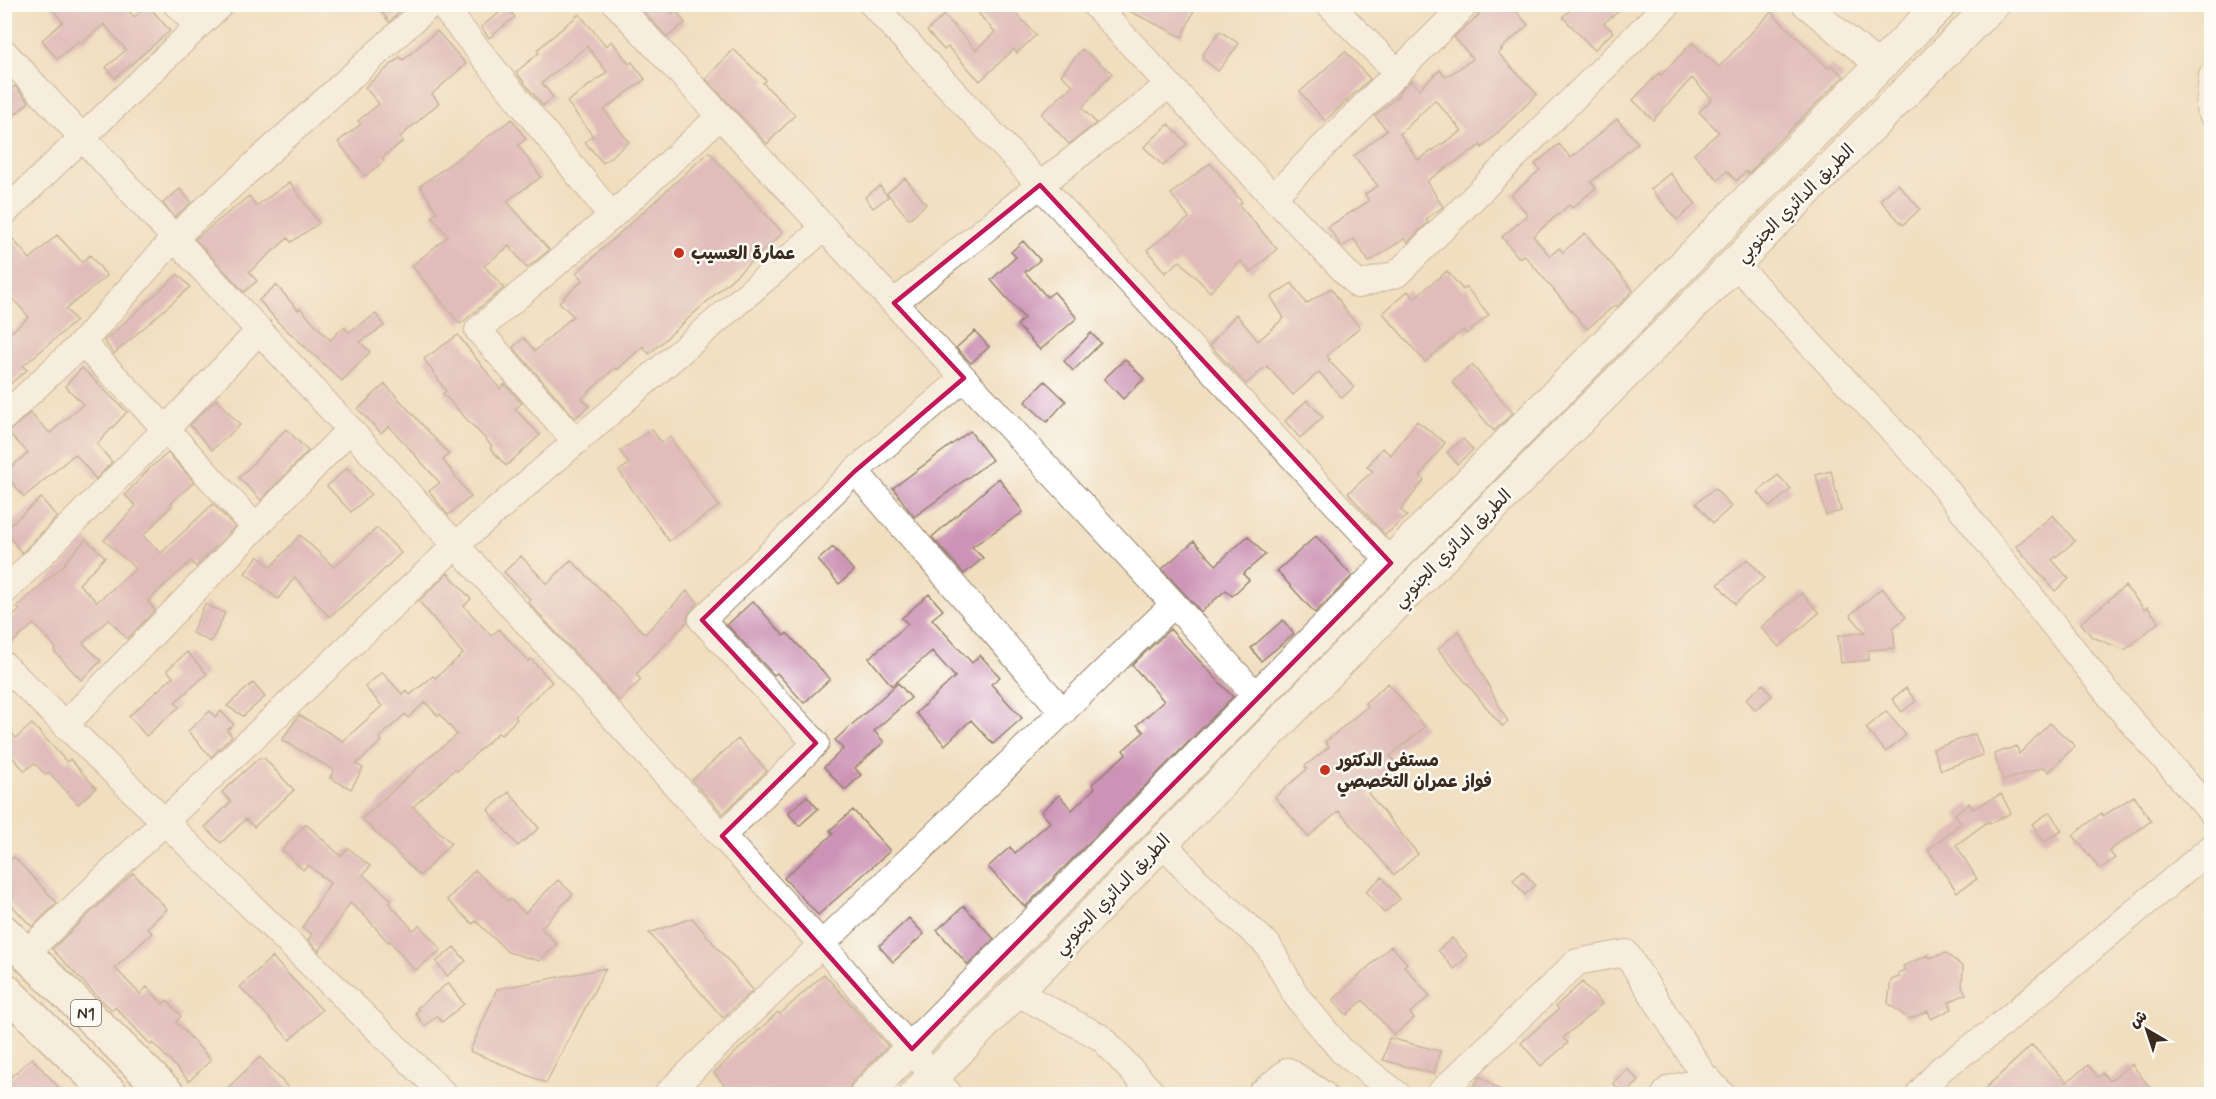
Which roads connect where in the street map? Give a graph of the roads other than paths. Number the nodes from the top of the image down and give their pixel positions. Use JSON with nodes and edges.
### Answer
{"nodes":[{"id":1,"x":176,"y":4,"type":"edge"},
{"id":2,"x":221,"y":4,"type":"edge"},
{"id":3,"x":430,"y":4,"type":"edge"},
{"id":4,"x":441,"y":4,"type":"edge"},
{"id":5,"x":616,"y":4,"type":"edge"},
{"id":6,"x":872,"y":4,"type":"edge"},
{"id":7,"x":1094,"y":4,"type":"edge"},
{"id":8,"x":1329,"y":4,"type":"edge"},
{"id":9,"x":1466,"y":4,"type":"edge"},
{"id":10,"x":1668,"y":4,"type":"edge"},
{"id":11,"x":1805,"y":4,"type":"edge"},
{"id":12,"x":1941,"y":4,"type":"edge"},
{"id":13,"x":1993,"y":4,"type":"edge"},
{"id":14,"x":198,"y":26,"type":"junction"},
{"id":15,"x":4,"y":52,"type":"edge"},
{"id":16,"x":1880,"y":66,"type":"junction"},
{"id":17,"x":1398,"y":73,"type":"junction"},
{"id":18,"x":2211,"y":76,"type":"edge"},
{"id":19,"x":1169,"y":85,"type":"junction"},
{"id":20,"x":2211,"y":114,"type":"edge"},
{"id":21,"x":720,"y":116,"type":"junction"},
{"id":22,"x":83,"y":136,"type":"junction"},
{"id":23,"x":1040,"y":185,"type":"junction"},
{"id":24,"x":1273,"y":197,"type":"junction"},
{"id":25,"x":4,"y":213,"type":"edge"},
{"id":26,"x":612,"y":216,"type":"junction"},
{"id":27,"x":824,"y":228,"type":"junction"},
{"id":28,"x":175,"y":237,"type":"junction"},
{"id":29,"x":1735,"y":264,"type":"junction"},
{"id":30,"x":894,"y":303,"type":"junction"},
{"id":31,"x":260,"y":330,"type":"junction"},
{"id":32,"x":82,"y":343,"type":"junction"},
{"id":33,"x":963,"y":378,"type":"junction"},
{"id":34,"x":4,"y":417,"type":"edge"},
{"id":35,"x":166,"y":429,"type":"junction"},
{"id":36,"x":350,"y":429,"type":"junction"},
{"id":37,"x":576,"y":442,"type":"junction"},
{"id":38,"x":855,"y":471,"type":"junction"},
{"id":39,"x":255,"y":526,"type":"junction"},
{"id":40,"x":456,"y":545,"type":"junction"},
{"id":41,"x":1391,"y":563,"type":"junction"},
{"id":42,"x":4,"y":592,"type":"edge"},
{"id":43,"x":1174,"y":604,"type":"junction"},
{"id":44,"x":4,"y":665,"type":"edge"},
{"id":45,"x":1258,"y":698,"type":"junction"},
{"id":46,"x":1063,"y":712,"type":"junction"},
{"id":47,"x":66,"y":724,"type":"junction"},
{"id":48,"x":2211,"y":813,"type":"edge"},
{"id":49,"x":165,"y":820,"type":"junction"},
{"id":50,"x":722,"y":836,"type":"junction"},
{"id":51,"x":1163,"y":842,"type":"junction"},
{"id":52,"x":2211,"y":847,"type":"edge"},
{"id":53,"x":15,"y":943,"type":"edge"},
{"id":54,"x":823,"y":946,"type":"junction"},
{"id":55,"x":4,"y":989,"type":"edge"},
{"id":56,"x":1016,"y":992,"type":"junction"},
{"id":57,"x":912,"y":1049,"type":"junction"},
{"id":58,"x":1714,"y":1087,"type":"edge"},
{"id":59,"x":933,"y":1088,"type":"edge"},
{"id":60,"x":111,"y":1095,"type":"edge"},
{"id":61,"x":168,"y":1095,"type":"edge"},
{"id":62,"x":444,"y":1095,"type":"edge"},
{"id":63,"x":668,"y":1095,"type":"edge"},
{"id":64,"x":867,"y":1095,"type":"edge"},
{"id":65,"x":1153,"y":1095,"type":"edge"},
{"id":66,"x":1260,"y":1095,"type":"edge"},
{"id":67,"x":1323,"y":1095,"type":"edge"},
{"id":68,"x":1397,"y":1095,"type":"edge"},
{"id":69,"x":1439,"y":1095,"type":"edge"},
{"id":70,"x":1665,"y":1095,"type":"edge"},
{"id":71,"x":1919,"y":1095,"type":"edge"}],
"edges":[{"from":1,"to":14,"type":"street"},
{"from":2,"to":14,"type":"street"},
{"from":3,"to":28,"type":"street"},
{"from":4,"to":26,"type":"street"},
{"from":5,"to":21,"type":"street"},
{"from":6,"to":23,"type":"street"},
{"from":7,"to":19,"type":"street"},
{"from":8,"to":17,"type":"street"},
{"from":9,"to":17,"type":"street"},
{"from":10,"to":24,"type":"street"},
{"from":11,"to":16,"type":"street"},
{"from":12,"to":16,"type":"main road","name":"الطريق الدائري الجنوبي"},
{"from":13,"to":29,"type":"main road","name":"الطريق الدائري الجنوبي"},
{"from":14,"to":22,"type":"street"},
{"from":15,"to":22,"type":"street"},
{"from":16,"to":41,"type":"main road","name":"الطريق الدائري الجنوبي"},
{"from":17,"to":24,"type":"street"},
{"from":18,"to":20,"type":"street"},
{"from":19,"to":23,"type":"street"},
{"from":19,"to":24,"type":"street"},
{"from":21,"to":26,"type":"street"},
{"from":21,"to":27,"type":"street"},
{"from":22,"to":25,"type":"street"},
{"from":22,"to":28,"type":"street"},
{"from":23,"to":30,"type":"street"},
{"from":23,"to":41,"type":"street"},
{"from":26,"to":37,"type":"street"},
{"from":27,"to":30,"type":"street"},
{"from":27,"to":37,"type":"street"},
{"from":28,"to":31,"type":"street"},
{"from":28,"to":32,"type":"street"},
{"from":29,"to":48,"type":"street"},
{"from":29,"to":51,"type":"main road","name":"الطريق الدائري الجنوبي"},
{"from":30,"to":33,"type":"street"},
{"from":31,"to":35,"type":"street"},
{"from":31,"to":36,"type":"street"},
{"from":32,"to":34,"type":"street"},
{"from":32,"to":35,"type":"street"},
{"from":33,"to":38,"type":"street"},
{"from":33,"to":43,"type":"street"},
{"from":35,"to":39,"type":"street"},
{"from":35,"to":42,"type":"street"},
{"from":36,"to":39,"type":"street"},
{"from":36,"to":40,"type":"street"},
{"from":37,"to":40,"type":"street"},
{"from":38,"to":46,"type":"street"},
{"from":38,"to":50,"type":"street"},
{"from":39,"to":47,"type":"street"},
{"from":40,"to":49,"type":"street"},
{"from":40,"to":50,"type":"street"},
{"from":41,"to":45,"type":"main road","name":"الطريق الدائري الجنوبي"},
{"from":43,"to":45,"type":"street"},
{"from":43,"to":46,"type":"street"},
{"from":44,"to":47,"type":"street"},
{"from":45,"to":57,"type":"main road","name":"الطريق الدائري الجنوبي"},
{"from":46,"to":54,"type":"street"},
{"from":47,"to":49,"type":"street"},
{"from":49,"to":53,"type":"street"},
{"from":49,"to":62,"type":"street"},
{"from":50,"to":54,"type":"street"},
{"from":51,"to":56,"type":"main road","name":"الطريق الدائري الجنوبي"},
{"from":51,"to":68,"type":"street"},
{"from":52,"to":71,"type":"street"},
{"from":53,"to":61,"type":"highway","number":"N1"},
{"from":54,"to":57,"type":"street"},
{"from":54,"to":63,"type":"street"},
{"from":55,"to":60,"type":"highway","number":"N1"},
{"from":56,"to":59,"type":"main road","name":"الطريق الدائري الجنوبي"},
{"from":56,"to":65,"type":"street"},
{"from":57,"to":59,"type":"street"},
{"from":57,"to":64,"type":"main road","name":"الطريق الدائري الجنوبي"},
{"from":58,"to":69,"type":"street"},
{"from":58,"to":70,"type":"street"},
{"from":66,"to":67,"type":"street"}]}
